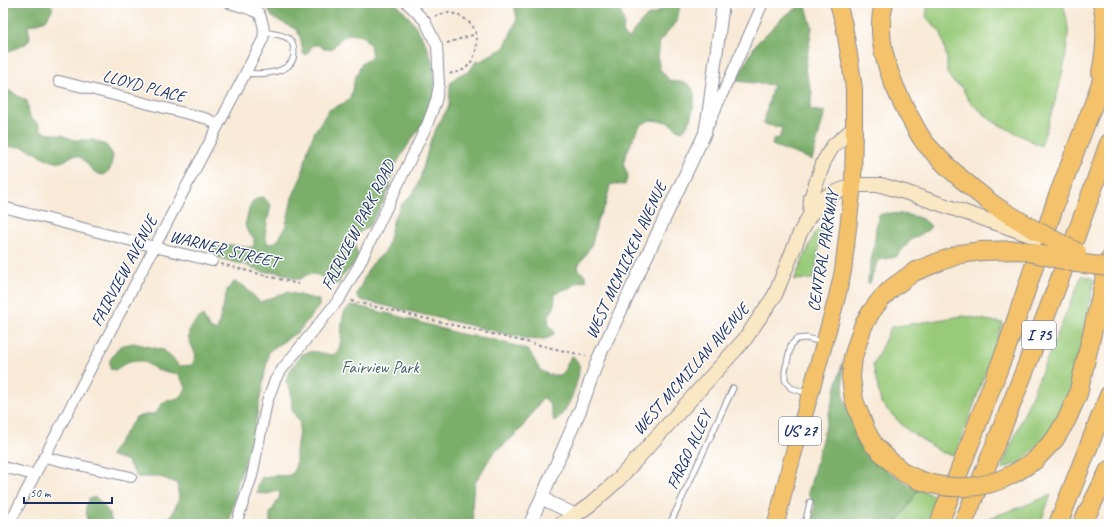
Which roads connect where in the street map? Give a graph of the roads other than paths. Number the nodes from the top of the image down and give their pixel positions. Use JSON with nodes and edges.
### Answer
{"nodes":[{"id":1,"x":229,"y":3,"type":"edge"},
{"id":2,"x":407,"y":3,"type":"edge"},
{"id":3,"x":723,"y":3,"type":"edge"},
{"id":4,"x":763,"y":3,"type":"edge"},
{"id":5,"x":838,"y":3,"type":"edge"},
{"id":6,"x":884,"y":3,"type":"edge"},
{"id":7,"x":1102,"y":3,"type":"edge"},
{"id":8,"x":265,"y":32,"type":"junction"},
{"id":9,"x":1109,"y":60,"type":"edge"},
{"id":10,"x":246,"y":73,"type":"junction"},
{"id":11,"x":59,"y":81,"type":"dead end"},
{"id":12,"x":1095,"y":100,"type":"junction"},
{"id":13,"x":218,"y":126,"type":"junction"},
{"id":14,"x":854,"y":128,"type":"junction"},
{"id":15,"x":705,"y":132,"type":"junction"},
{"id":16,"x":1109,"y":143,"type":"edge"},
{"id":17,"x":853,"y":185,"type":"junction"},
{"id":18,"x":3,"y":207,"type":"edge"},
{"id":19,"x":992,"y":213,"type":"junction"},
{"id":20,"x":810,"y":214,"type":"junction"},
{"id":21,"x":154,"y":247,"type":"junction"},
{"id":22,"x":1077,"y":252,"type":"joint"},
{"id":23,"x":212,"y":261,"type":"road end"},
{"id":24,"x":1109,"y":262,"type":"edge"},
{"id":25,"x":1109,"y":267,"type":"edge"},
{"id":26,"x":825,"y":343,"type":"junction"},
{"id":27,"x":733,"y":388,"type":"dead end"},
{"id":28,"x":810,"y":394,"type":"junction"},
{"id":29,"x":1109,"y":395,"type":"edge"},
{"id":30,"x":44,"y":457,"type":"junction"},
{"id":31,"x":3,"y":467,"type":"edge"},
{"id":32,"x":1109,"y":470,"type":"edge"},
{"id":33,"x":34,"y":475,"type":"junction"},
{"id":34,"x":131,"y":477,"type":"dead end"},
{"id":35,"x":543,"y":495,"type":"junction"},
{"id":36,"x":810,"y":502,"type":"dead end"},
{"id":37,"x":576,"y":515,"type":"junction"},
{"id":38,"x":9,"y":524,"type":"edge"},
{"id":39,"x":236,"y":524,"type":"edge"},
{"id":40,"x":530,"y":524,"type":"edge"},
{"id":41,"x":561,"y":524,"type":"edge"},
{"id":42,"x":670,"y":524,"type":"edge"},
{"id":43,"x":776,"y":524,"type":"edge"},
{"id":44,"x":805,"y":524,"type":"edge"},
{"id":45,"x":939,"y":524,"type":"edge"},
{"id":46,"x":963,"y":524,"type":"edge"},
{"id":47,"x":1058,"y":524,"type":"edge"},
{"id":48,"x":1082,"y":524,"type":"edge"}],
"edges":[{"from":1,"to":8,"type":"street"},
{"from":2,"to":39,"type":"street","name":"FAIRVIEW PARK ROAD"},
{"from":3,"to":15,"type":"street","name":"WEST MCMICKEN AVENUE"},
{"from":4,"to":15,"type":"street"},
{"from":5,"to":14,"type":"main road","name":"CENTRAL PARKWAY","number":"US 27"},
{"from":6,"to":19,"type":"highway"},
{"from":7,"to":12,"type":"highway"},
{"from":8,"to":10,"type":"street","name":"FAIRVIEW AVENUE"},
{"from":8,"to":10,"type":"lane"},
{"from":9,"to":12,"type":"highway"},
{"from":10,"to":13,"type":"street","name":"FAIRVIEW AVENUE"},
{"from":11,"to":13,"type":"street","name":"LLOYD PLACE"},
{"from":12,"to":45,"type":"highway"},
{"from":13,"to":21,"type":"street","name":"FAIRVIEW AVENUE"},
{"from":14,"to":17,"type":"main road","name":"CENTRAL PARKWAY","number":"US 27"},
{"from":14,"to":20,"type":"main road"},
{"from":15,"to":35,"type":"street","name":"WEST MCMICKEN AVENUE"},
{"from":16,"to":46,"type":"highway","number":"I 75"},
{"from":17,"to":19,"type":"main road"},
{"from":17,"to":20,"type":"main road","name":"WEST MCMILLAN AVENUE"},
{"from":17,"to":26,"type":"main road","name":"CENTRAL PARKWAY","number":"US 27"},
{"from":18,"to":21,"type":"street","name":"WARNER STREET"},
{"from":19,"to":22,"type":"highway","bridge":true},
{"from":20,"to":37,"type":"main road","name":"WEST MCMILLAN AVENUE"},
{"from":21,"to":23,"type":"street","name":"WARNER STREET"},
{"from":21,"to":30,"type":"street","name":"FAIRVIEW AVENUE"},
{"from":22,"to":24,"type":"main road"},
{"from":24,"to":25,"type":"highway","bridge":true},
{"from":26,"to":28,"type":"main road","name":"CENTRAL PARKWAY","number":"US 27"},
{"from":26,"to":28,"type":"lane"},
{"from":27,"to":42,"type":"lane","name":"FARGO ALLEY"},
{"from":28,"to":43,"type":"main road","name":"CENTRAL PARKWAY","number":"US 27"},
{"from":29,"to":47,"type":"highway"},
{"from":30,"to":33,"type":"street","name":"FAIRVIEW AVENUE"},
{"from":30,"to":34,"type":"street"},
{"from":31,"to":33,"type":"street"},
{"from":32,"to":48,"type":"highway"},
{"from":33,"to":38,"type":"street","name":"FAIRVIEW AVENUE"},
{"from":35,"to":37,"type":"street"},
{"from":35,"to":40,"type":"street","name":"WEST MCMICKEN AVENUE"},
{"from":36,"to":44,"type":"lane"},
{"from":37,"to":41,"type":"main road","name":"WEST MCMILLAN AVENUE"}]}
